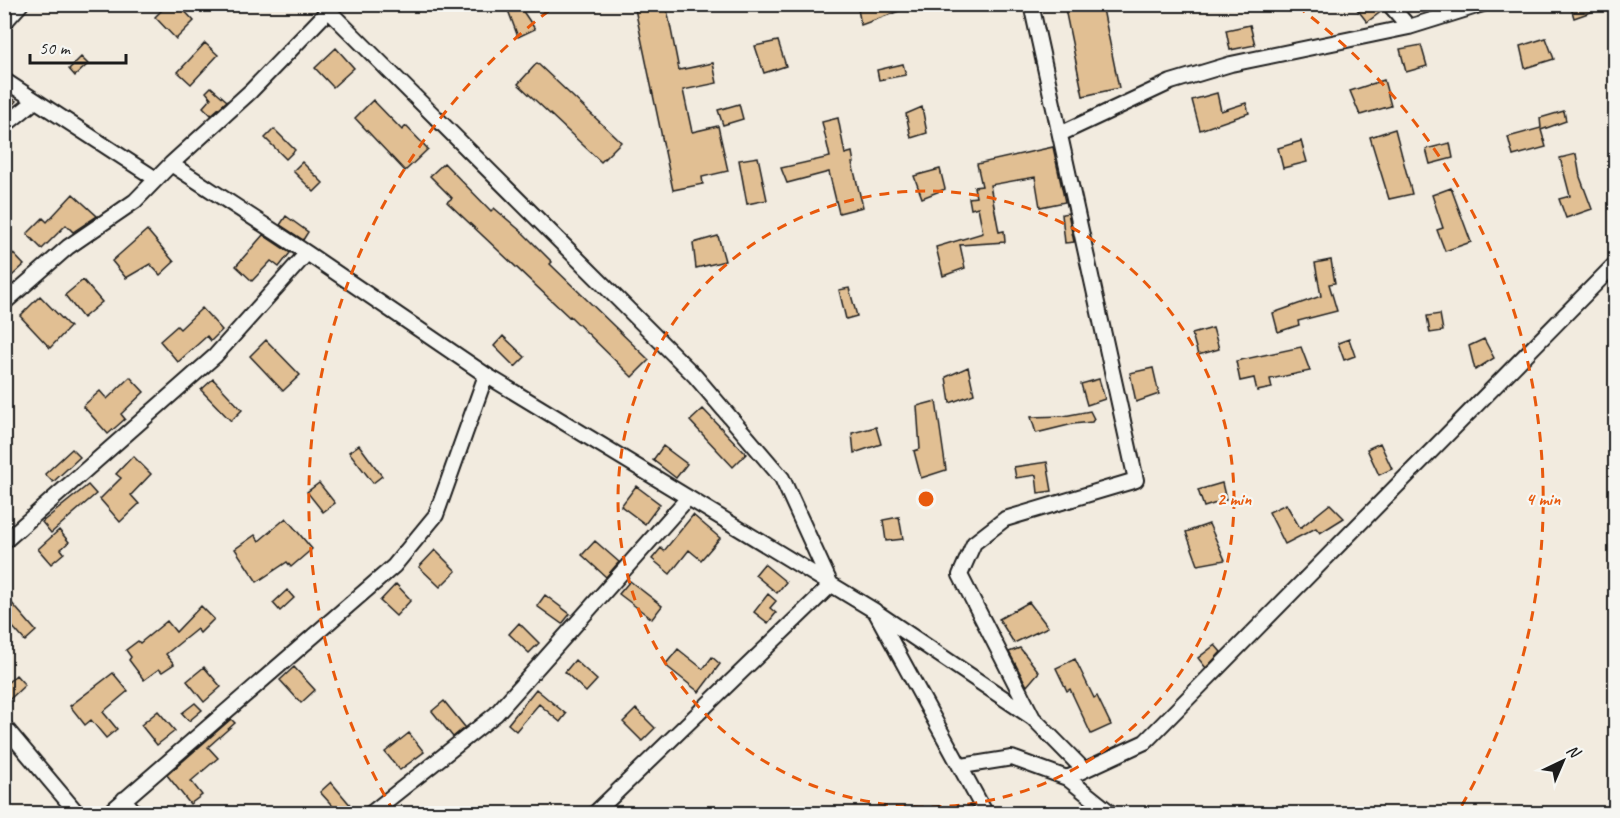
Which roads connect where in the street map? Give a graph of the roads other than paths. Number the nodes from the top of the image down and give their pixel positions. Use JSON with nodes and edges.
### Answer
{"nodes":[{"id":1,"x":21,"y":4,"type":"edge"},
{"id":2,"x":1031,"y":4,"type":"edge"},
{"id":3,"x":1389,"y":4,"type":"edge"},
{"id":4,"x":1483,"y":4,"type":"edge"},
{"id":5,"x":325,"y":7,"type":"edge"},
{"id":6,"x":4,"y":22,"type":"edge"},
{"id":7,"x":1409,"y":27,"type":"junction"},
{"id":8,"x":4,"y":80,"type":"edge"},
{"id":9,"x":35,"y":101,"type":"junction"},
{"id":10,"x":4,"y":126,"type":"edge"},
{"id":11,"x":1060,"y":134,"type":"junction"},
{"id":12,"x":171,"y":164,"type":"junction"},
{"id":13,"x":156,"y":179,"type":"junction"},
{"id":14,"x":307,"y":252,"type":"junction"},
{"id":15,"x":1616,"y":263,"type":"edge"},
{"id":16,"x":4,"y":303,"type":"edge"},
{"id":17,"x":486,"y":375,"type":"junction"},
{"id":18,"x":687,"y":499,"type":"junction"},
{"id":19,"x":4,"y":542,"type":"edge"},
{"id":20,"x":831,"y":585,"type":"junction"},
{"id":21,"x":875,"y":611,"type":"junction"},
{"id":22,"x":1033,"y":718,"type":"junction"},
{"id":23,"x":4,"y":726,"type":"edge"},
{"id":24,"x":962,"y":766,"type":"junction"},
{"id":25,"x":1084,"y":770,"type":"junction"},
{"id":26,"x":1067,"y":778,"type":"junction"},
{"id":27,"x":124,"y":799,"type":"junction"},
{"id":28,"x":78,"y":813,"type":"edge"},
{"id":29,"x":108,"y":813,"type":"edge"},
{"id":30,"x":136,"y":813,"type":"edge"},
{"id":31,"x":370,"y":813,"type":"edge"},
{"id":32,"x":594,"y":813,"type":"edge"},
{"id":33,"x":986,"y":813,"type":"edge"},
{"id":34,"x":1112,"y":813,"type":"edge"}],
"edges":[{"from":1,"to":6,"type":"street"},
{"from":2,"to":11,"type":"street"},
{"from":3,"to":7,"type":"street"},
{"from":4,"to":7,"type":"street"},
{"from":5,"to":12,"type":"street"},
{"from":5,"to":20,"type":"street"},
{"from":7,"to":11,"type":"street"},
{"from":8,"to":9,"type":"street"},
{"from":9,"to":10,"type":"street"},
{"from":9,"to":13,"type":"street"},
{"from":11,"to":22,"type":"street"},
{"from":12,"to":13,"type":"street"},
{"from":12,"to":14,"type":"street"},
{"from":13,"to":16,"type":"street"},
{"from":14,"to":17,"type":"street"},
{"from":14,"to":19,"type":"street"},
{"from":15,"to":25,"type":"street"},
{"from":17,"to":18,"type":"street"},
{"from":17,"to":27,"type":"street"},
{"from":18,"to":20,"type":"street"},
{"from":18,"to":31,"type":"street"},
{"from":20,"to":21,"type":"street"},
{"from":20,"to":32,"type":"street"},
{"from":21,"to":22,"type":"street"},
{"from":21,"to":24,"type":"street"},
{"from":22,"to":25,"type":"street"},
{"from":23,"to":28,"type":"street"},
{"from":24,"to":26,"type":"street"},
{"from":24,"to":33,"type":"street"},
{"from":25,"to":26,"type":"street"},
{"from":26,"to":34,"type":"street"},
{"from":27,"to":29,"type":"street"},
{"from":27,"to":30,"type":"street"}]}
